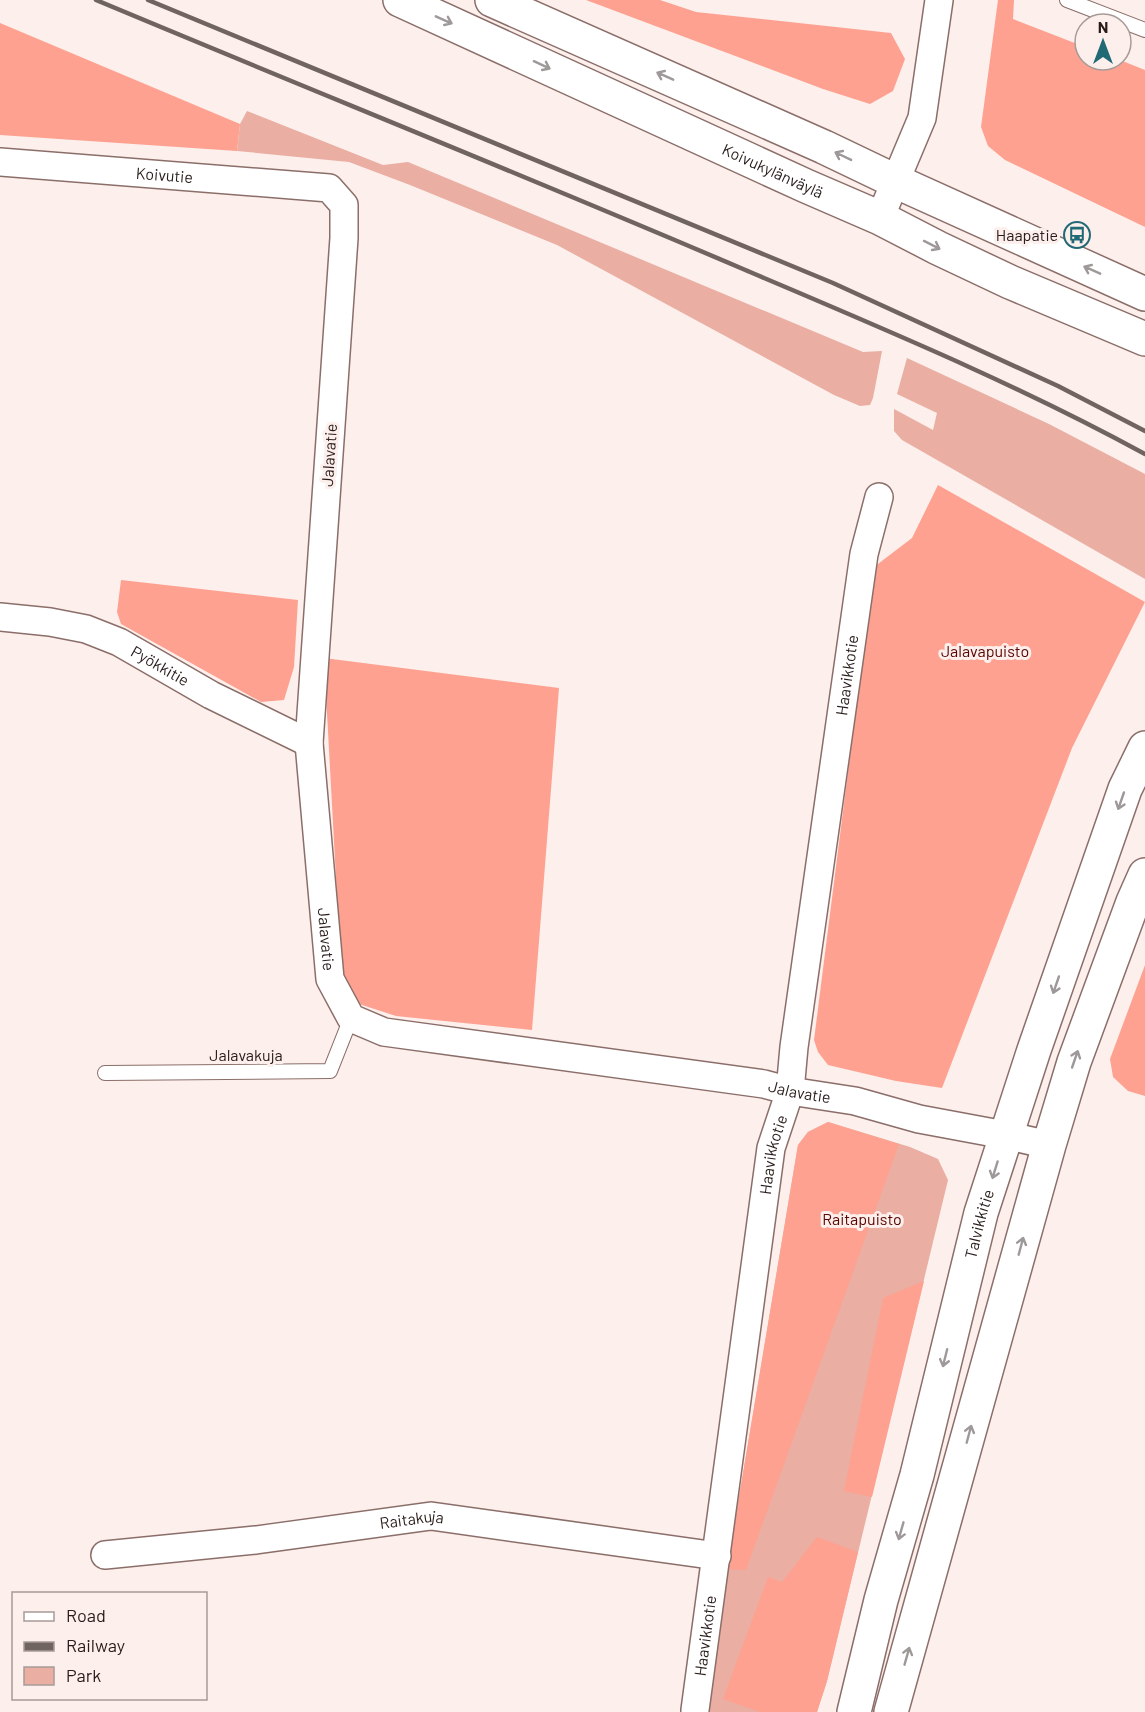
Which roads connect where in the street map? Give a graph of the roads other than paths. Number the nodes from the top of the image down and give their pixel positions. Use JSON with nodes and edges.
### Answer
{"nodes":[{"id":1,"x":400,"y":0,"type":"edge"},
{"id":2,"x":492,"y":0,"type":"edge"},
{"id":3,"x":939,"y":0,"type":"edge"},
{"id":4,"x":1067,"y":0,"type":"edge"},
{"id":5,"x":1145,"y":30,"type":"edge"},
{"id":6,"x":0,"y":162,"type":"edge"},
{"id":7,"x":895,"y":182,"type":"junction"},
{"id":8,"x":329,"y":188,"type":"joint"},
{"id":9,"x":880,"y":218,"type":"junction"},
{"id":10,"x":1145,"y":294,"type":"edge"},
{"id":11,"x":1145,"y":339,"type":"edge"},
{"id":12,"x":879,"y":497,"type":"dead end"},
{"id":13,"x":0,"y":617,"type":"edge"},
{"id":14,"x":309,"y":743,"type":"junction"},
{"id":15,"x":1145,"y":748,"type":"edge"},
{"id":16,"x":1145,"y":876,"type":"edge"},
{"id":17,"x":351,"y":1018,"type":"junction"},
{"id":18,"x":105,"y":1073,"type":"dead end"},
{"id":19,"x":790,"y":1091,"type":"junction"},
{"id":20,"x":1005,"y":1135,"type":"junction"},
{"id":21,"x":1049,"y":1145,"type":"junction"},
{"id":22,"x":105,"y":1555,"type":"dead end"},
{"id":23,"x":717,"y":1556,"type":"junction"},
{"id":24,"x":695,"y":1710,"type":"dead end"},
{"id":25,"x":854,"y":1712,"type":"edge"},
{"id":26,"x":891,"y":1712,"type":"edge"}],
"edges":[{"from":1,"to":9,"type":"main road","name":"Koivukylänväylä","one_way":true},
{"from":7,"to":2,"type":"main road","one_way":true},
{"from":3,"to":7,"type":"street"},
{"from":4,"to":5,"type":"lane"},
{"from":6,"to":8,"type":"street","name":"Koivutie"},
{"from":7,"to":9,"type":"street"},
{"from":10,"to":7,"type":"main road","one_way":true},
{"from":8,"to":14,"type":"street","name":"Jalavatie"},
{"from":9,"to":11,"type":"main road","name":"Koivukylänväylä","one_way":true},
{"from":12,"to":19,"type":"street","name":"Haavikkotie"},
{"from":13,"to":14,"type":"street","name":"Pyökkitie"},
{"from":14,"to":17,"type":"street","name":"Jalavatie"},
{"from":15,"to":20,"type":"main road","name":"Talvikkitie","one_way":true},
{"from":21,"to":16,"type":"main road","one_way":true},
{"from":17,"to":18,"type":"lane","name":"Jalavakuja"},
{"from":17,"to":19,"type":"street","name":"Jalavatie"},
{"from":19,"to":20,"type":"street","name":"Jalavatie"},
{"from":19,"to":23,"type":"street","name":"Haavikkotie"},
{"from":20,"to":21,"type":"street","name":"Jalavatie"},
{"from":20,"to":25,"type":"main road","name":"Talvikkitie","one_way":true},
{"from":26,"to":21,"type":"main road","one_way":true},
{"from":22,"to":23,"type":"street","name":"Raitakuja"},
{"from":23,"to":24,"type":"street","name":"Haavikkotie"}]}
